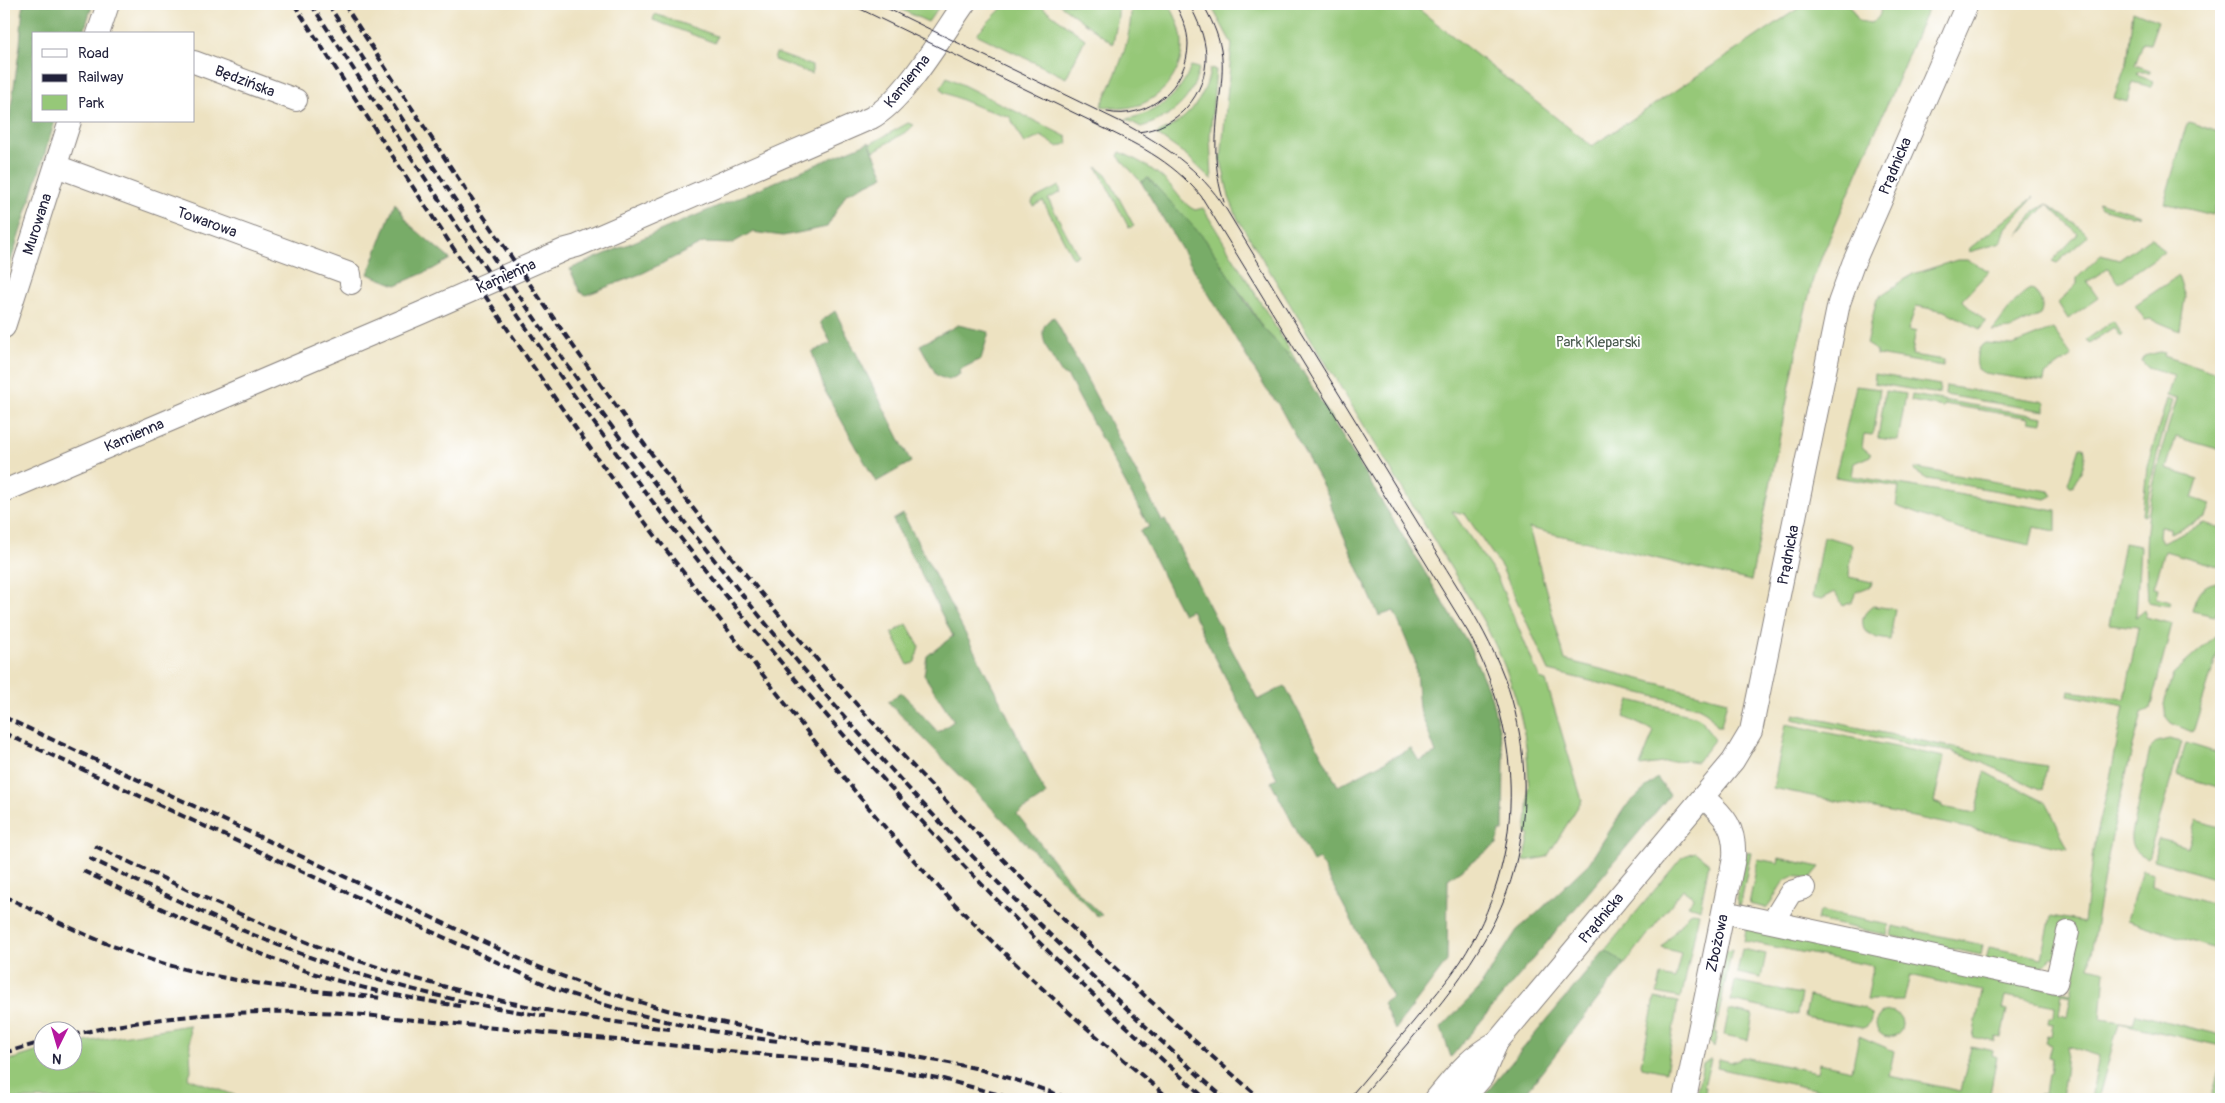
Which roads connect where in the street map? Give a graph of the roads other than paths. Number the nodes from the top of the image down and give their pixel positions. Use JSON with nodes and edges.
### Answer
{"nodes":[{"id":1,"x":108,"y":4,"type":"edge"},
{"id":2,"x":964,"y":4,"type":"edge"},
{"id":3,"x":1967,"y":4,"type":"edge"},
{"id":4,"x":106,"y":32,"type":"edge"},
{"id":5,"x":195,"y":62,"type":"edge"},
{"id":6,"x":296,"y":100,"type":"dead end"},
{"id":7,"x":70,"y":122,"type":"edge"},
{"id":8,"x":56,"y":166,"type":"junction"},
{"id":9,"x":351,"y":284,"type":"dead end"},
{"id":10,"x":4,"y":326,"type":"edge"},
{"id":11,"x":4,"y":491,"type":"edge"},
{"id":12,"x":1703,"y":797,"type":"junction"},
{"id":13,"x":1804,"y":888,"type":"dead end"},
{"id":14,"x":1724,"y":912,"type":"junction"},
{"id":15,"x":1772,"y":922,"type":"junction"},
{"id":16,"x":2068,"y":932,"type":"dead end"},
{"id":17,"x":1497,"y":1042,"type":"junction"},
{"id":18,"x":1436,"y":1099,"type":"edge"},
{"id":19,"x":1463,"y":1099,"type":"edge"},
{"id":20,"x":1685,"y":1099,"type":"edge"}],
"edges":[{"from":1,"to":4,"type":"street"},
{"from":2,"to":11,"type":"street","name":"Kamienna"},
{"from":3,"to":12,"type":"street","name":"Prądnicka"},
{"from":5,"to":6,"type":"street","name":"Będzińska"},
{"from":7,"to":8,"type":"street","name":"Murowana"},
{"from":8,"to":9,"type":"street","name":"Towarowa"},
{"from":8,"to":10,"type":"street","name":"Murowana"},
{"from":12,"to":14,"type":"street","name":"Zbożowa"},
{"from":12,"to":17,"type":"street","name":"Prądnicka"},
{"from":13,"to":15,"type":"street"},
{"from":14,"to":15,"type":"street"},
{"from":14,"to":20,"type":"street","name":"Zbożowa"},
{"from":15,"to":16,"type":"street"},
{"from":17,"to":18,"type":"street","name":"Prądnicka"},
{"from":17,"to":19,"type":"street","name":"Prądnicka"}]}
